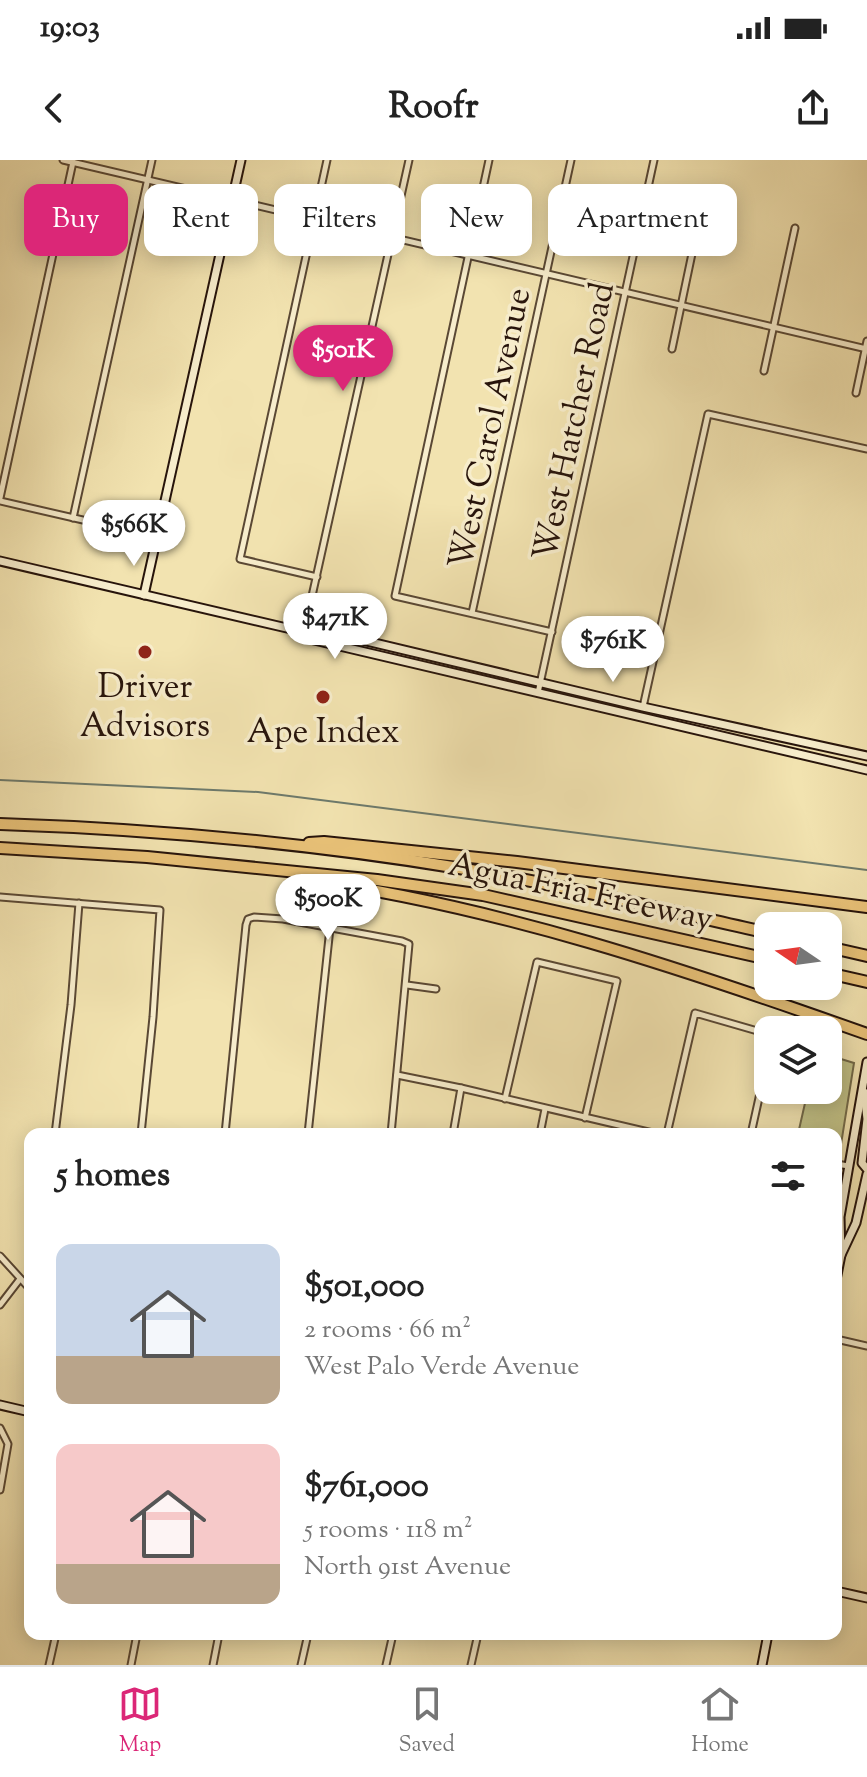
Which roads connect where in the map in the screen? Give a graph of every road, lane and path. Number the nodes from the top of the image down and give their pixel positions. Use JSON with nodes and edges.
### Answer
{"nodes":[{"id":1,"x":63,"y":160,"type":"edge"},
{"id":2,"x":152,"y":160,"type":"edge"},
{"id":3,"x":241,"y":160,"type":"edge"},
{"id":4,"x":327,"y":160,"type":"edge"},
{"id":5,"x":409,"y":160,"type":"edge"},
{"id":6,"x":489,"y":160,"type":"edge"},
{"id":7,"x":570,"y":160,"type":"edge"},
{"id":8,"x":654,"y":160,"type":"edge"},
{"id":9,"x":73,"y":162,"type":"junction"},
{"id":10,"x":148,"y":180,"type":"junction"},
{"id":11,"x":164,"y":184,"type":"edge"},
{"id":12,"x":236,"y":184,"type":"edge"},
{"id":13,"x":322,"y":184,"type":"edge"},
{"id":14,"x":404,"y":184,"type":"edge"},
{"id":15,"x":484,"y":184,"type":"edge"},
{"id":16,"x":795,"y":228,"type":"dead end"},
{"id":17,"x":220,"y":256,"type":"edge"},
{"id":18,"x":306,"y":256,"type":"edge"},
{"id":19,"x":388,"y":256,"type":"edge"},
{"id":20,"x":469,"y":256,"type":"edge"},
{"id":21,"x":473,"y":256,"type":"edge"},
{"id":22,"x":691,"y":256,"type":"edge"},
{"id":23,"x":546,"y":274,"type":"junction"},
{"id":24,"x":625,"y":292,"type":"junction"},
{"id":25,"x":681,"y":304,"type":"junction"},
{"id":26,"x":773,"y":326,"type":"junction"},
{"id":27,"x":866,"y":346,"type":"edge"},
{"id":28,"x":672,"y":349,"type":"dead end"},
{"id":29,"x":764,"y":371,"type":"dead end"},
{"id":30,"x":856,"y":393,"type":"dead end"},
{"id":31,"x":867,"y":449,"type":"edge"},
{"id":32,"x":0,"y":500,"type":"edge"},
{"id":33,"x":73,"y":518,"type":"junction"},
{"id":34,"x":157,"y":537,"type":"junction"},
{"id":35,"x":0,"y":561,"type":"edge"},
{"id":36,"x":317,"y":577,"type":"junction"},
{"id":37,"x":144,"y":595,"type":"junction"},
{"id":38,"x":472,"y":613,"type":"junction"},
{"id":39,"x":304,"y":632,"type":"junction"},
{"id":40,"x":552,"y":632,"type":"junction"},
{"id":41,"x":425,"y":655,"type":"junction"},
{"id":42,"x":422,"y":665,"type":"junction"},
{"id":43,"x":540,"y":682,"type":"junction"},
{"id":44,"x":538,"y":693,"type":"junction"},
{"id":45,"x":643,"y":707,"type":"junction"},
{"id":46,"x":641,"y":717,"type":"junction"},
{"id":47,"x":737,"y":728,"type":"junction"},
{"id":48,"x":734,"y":739,"type":"junction"},
{"id":49,"x":820,"y":746,"type":"junction"},
{"id":50,"x":867,"y":756,"type":"edge"},
{"id":51,"x":817,"y":759,"type":"junction"},
{"id":52,"x":867,"y":770,"type":"edge"},
{"id":53,"x":0,"y":824,"type":"edge"},
{"id":54,"x":283,"y":844,"type":"junction"},
{"id":55,"x":0,"y":848,"type":"edge"},
{"id":56,"x":147,"y":857,"type":"junction"},
{"id":57,"x":0,"y":897,"type":"edge"},
{"id":58,"x":79,"y":903,"type":"junction"},
{"id":59,"x":867,"y":907,"type":"edge"},
{"id":60,"x":330,"y":928,"type":"junction"},
{"id":61,"x":754,"y":930,"type":"edge"},
{"id":62,"x":842,"y":950,"type":"edge"},
{"id":63,"x":754,"y":956,"type":"edge"},
{"id":64,"x":867,"y":956,"type":"edge"},
{"id":65,"x":842,"y":976,"type":"edge"},
{"id":66,"x":866,"y":982,"type":"edge"},
{"id":67,"x":407,"y":985,"type":"junction"},
{"id":68,"x":436,"y":989,"type":"dead end"},
{"id":69,"x":754,"y":1030,"type":"edge"},
{"id":70,"x":867,"y":1034,"type":"edge"},
{"id":71,"x":867,"y":1062,"type":"edge"},
{"id":72,"x":397,"y":1075,"type":"junction"},
{"id":73,"x":863,"y":1085,"type":"junction"},
{"id":74,"x":461,"y":1088,"type":"junction"},
{"id":75,"x":505,"y":1099,"type":"junction"},
{"id":76,"x":758,"y":1104,"type":"edge"},
{"id":77,"x":545,"y":1109,"type":"junction"},
{"id":78,"x":585,"y":1118,"type":"junction"},
{"id":79,"x":56,"y":1128,"type":"edge"},
{"id":80,"x":142,"y":1128,"type":"edge"},
{"id":81,"x":226,"y":1128,"type":"edge"},
{"id":82,"x":309,"y":1128,"type":"edge"},
{"id":83,"x":392,"y":1128,"type":"edge"},
{"id":84,"x":454,"y":1128,"type":"edge"},
{"id":85,"x":541,"y":1128,"type":"edge"},
{"id":86,"x":619,"y":1128,"type":"edge"},
{"id":87,"x":668,"y":1128,"type":"edge"},
{"id":88,"x":752,"y":1128,"type":"edge"},
{"id":89,"x":842,"y":1165,"type":"edge"},
{"id":90,"x":849,"y":1166,"type":"junction"},
{"id":91,"x":867,"y":1171,"type":"edge"},
{"id":92,"x":842,"y":1206,"type":"edge"},
{"id":93,"x":842,"y":1253,"type":"edge"},
{"id":94,"x":0,"y":1256,"type":"edge"},
{"id":95,"x":20,"y":1279,"type":"junction"},
{"id":96,"x":24,"y":1283,"type":"edge"},
{"id":97,"x":0,"y":1305,"type":"edge"},
{"id":98,"x":842,"y":1340,"type":"edge"},
{"id":99,"x":867,"y":1346,"type":"edge"},
{"id":100,"x":0,"y":1405,"type":"edge"},
{"id":101,"x":24,"y":1411,"type":"edge"},
{"id":102,"x":0,"y":1428,"type":"edge"},
{"id":103,"x":0,"y":1490,"type":"edge"},
{"id":104,"x":842,"y":1592,"type":"edge"},
{"id":105,"x":867,"y":1598,"type":"edge"},
{"id":106,"x":55,"y":1640,"type":"edge"},
{"id":107,"x":136,"y":1640,"type":"edge"},
{"id":108,"x":218,"y":1640,"type":"edge"},
{"id":109,"x":307,"y":1640,"type":"edge"},
{"id":110,"x":392,"y":1640,"type":"edge"},
{"id":111,"x":477,"y":1640,"type":"edge"},
{"id":112,"x":767,"y":1640,"type":"edge"},
{"id":113,"x":49,"y":1665,"type":"edge"},
{"id":114,"x":131,"y":1665,"type":"edge"},
{"id":115,"x":213,"y":1665,"type":"edge"},
{"id":116,"x":301,"y":1665,"type":"edge"},
{"id":117,"x":386,"y":1665,"type":"edge"},
{"id":118,"x":471,"y":1665,"type":"edge"},
{"id":119,"x":762,"y":1665,"type":"edge"}],
"edges":[{"from":1,"to":9,"type":"street"},
{"from":2,"to":10,"type":"street"},
{"from":3,"to":12,"type":"main road"},
{"from":4,"to":13,"type":"street"},
{"from":5,"to":14,"type":"street"},
{"from":6,"to":15,"type":"street"},
{"from":7,"to":23,"type":"street","name":"West Carol Avenue"},
{"from":8,"to":24,"type":"street","name":"West Hatcher Road"},
{"from":9,"to":10,"type":"street"},
{"from":9,"to":32,"type":"street"},
{"from":10,"to":11,"type":"street"},
{"from":10,"to":33,"type":"street"},
{"from":16,"to":26,"type":"street"},
{"from":17,"to":34,"type":"main road"},
{"from":18,"to":36,"type":"street"},
{"from":19,"to":36,"type":"street"},
{"from":20,"to":38,"type":"street"},
{"from":21,"to":23,"type":"street"},
{"from":22,"to":25,"type":"street"},
{"from":23,"to":24,"type":"street"},
{"from":23,"to":38,"type":"street","name":"West Carol Avenue"},
{"from":24,"to":25,"type":"street"},
{"from":24,"to":40,"type":"street","name":"West Hatcher Road"},
{"from":25,"to":26,"type":"street"},
{"from":25,"to":28,"type":"street"},
{"from":26,"to":27,"type":"street"},
{"from":26,"to":29,"type":"street"},
{"from":27,"to":30,"type":"street"},
{"from":31,"to":45,"type":"street"},
{"from":32,"to":33,"type":"street"},
{"from":33,"to":34,"type":"street"},
{"from":34,"to":37,"type":"main road"},
{"from":35,"to":37,"type":"main road"},
{"from":36,"to":39,"type":"street"},
{"from":37,"to":39,"type":"main road"},
{"from":38,"to":40,"type":"street"},
{"from":39,"to":41,"type":"main road"},
{"from":39,"to":42,"type":"main road"},
{"from":40,"to":43,"type":"street","name":"West Hatcher Road"},
{"from":41,"to":42,"type":"main road"},
{"from":41,"to":43,"type":"main road"},
{"from":42,"to":44,"type":"main road"},
{"from":43,"to":44,"type":"street","name":"West Hatcher Road"},
{"from":43,"to":45,"type":"main road"},
{"from":44,"to":46,"type":"main road"},
{"from":45,"to":46,"type":"main road"},
{"from":45,"to":47,"type":"main road"},
{"from":46,"to":48,"type":"main road"},
{"from":47,"to":48,"type":"main road"},
{"from":47,"to":49,"type":"main road"},
{"from":48,"to":51,"type":"main road"},
{"from":49,"to":50,"type":"main road"},
{"from":49,"to":51,"type":"main road"},
{"from":51,"to":52,"type":"main road"},
{"from":53,"to":54,"type":"highway","name":"Agua Fria Freeway"},
{"from":54,"to":59,"type":"highway"},
{"from":54,"to":61,"type":"highway","name":"Agua Fria Freeway"},
{"from":55,"to":56,"type":"highway","name":"Agua Fria Freeway"},
{"from":56,"to":63,"type":"highway","name":"Agua Fria Freeway"},
{"from":56,"to":70,"type":"highway"},
{"from":57,"to":58,"type":"street"},
{"from":58,"to":79,"type":"street"},
{"from":58,"to":80,"type":"street"},
{"from":60,"to":67,"type":"street"},
{"from":60,"to":81,"type":"street"},
{"from":60,"to":82,"type":"street"},
{"from":62,"to":64,"type":"highway"},
{"from":65,"to":66,"type":"highway"},
{"from":67,"to":68,"type":"street"},
{"from":67,"to":72,"type":"street"},
{"from":69,"to":87,"type":"street"},
{"from":71,"to":73,"type":"main road"},
{"from":72,"to":74,"type":"street"},
{"from":72,"to":83,"type":"street"},
{"from":73,"to":90,"type":"main road"},
{"from":73,"to":91,"type":"main road"},
{"from":74,"to":75,"type":"street"},
{"from":74,"to":84,"type":"street"},
{"from":75,"to":77,"type":"street"},
{"from":75,"to":78,"type":"street"},
{"from":76,"to":88,"type":"street"},
{"from":77,"to":78,"type":"street"},
{"from":77,"to":85,"type":"street"},
{"from":78,"to":86,"type":"street"},
{"from":89,"to":90,"type":"street"},
{"from":90,"to":92,"type":"main road"},
{"from":91,"to":93,"type":"main road"},
{"from":94,"to":95,"type":"street"},
{"from":95,"to":96,"type":"street"},
{"from":95,"to":97,"type":"street"},
{"from":98,"to":99,"type":"street"},
{"from":100,"to":101,"type":"main road"},
{"from":102,"to":103,"type":"street"},
{"from":104,"to":105,"type":"main road"},
{"from":106,"to":113,"type":"street"},
{"from":107,"to":114,"type":"street"},
{"from":108,"to":115,"type":"street"},
{"from":109,"to":116,"type":"street"},
{"from":110,"to":117,"type":"street"},
{"from":111,"to":118,"type":"street"},
{"from":112,"to":119,"type":"main road"}]}
